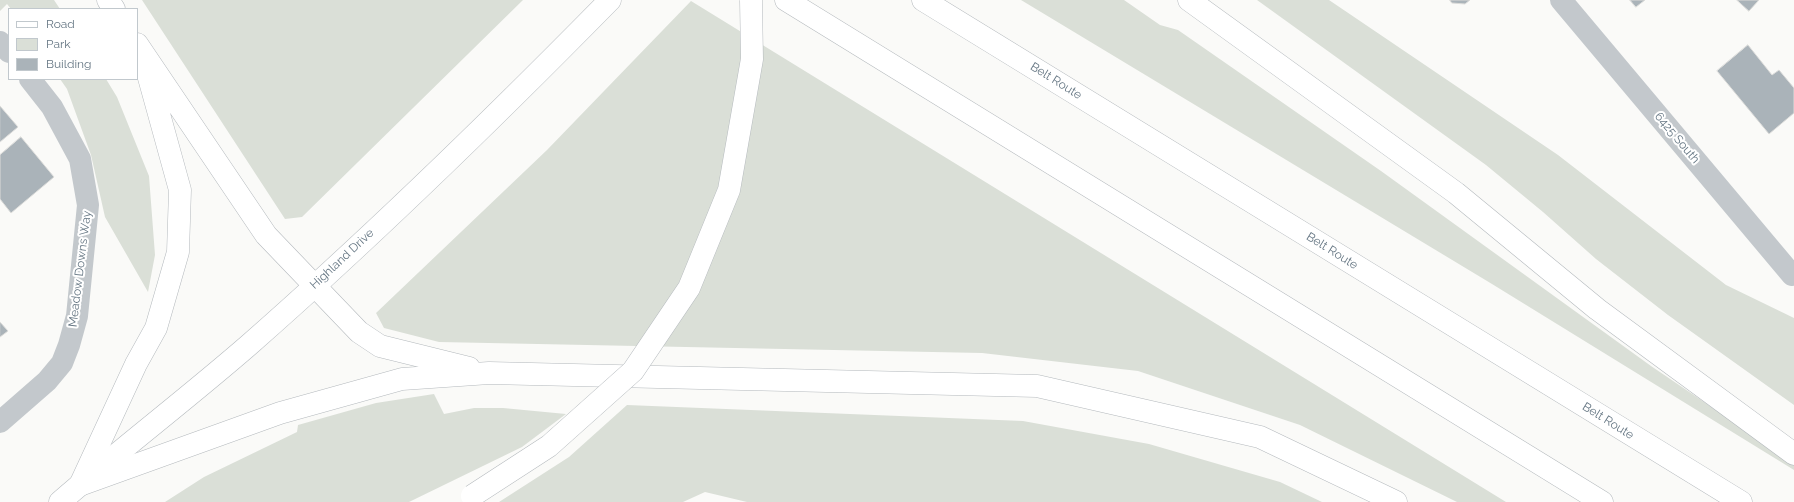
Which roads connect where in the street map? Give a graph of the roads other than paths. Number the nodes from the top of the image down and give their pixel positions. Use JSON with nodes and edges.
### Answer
{"nodes":[{"id":1,"x":610,"y":0,"type":"edge"},
{"id":2,"x":751,"y":0,"type":"edge"},
{"id":3,"x":786,"y":0,"type":"edge"},
{"id":4,"x":923,"y":0,"type":"edge"},
{"id":5,"x":1189,"y":0,"type":"edge"},
{"id":6,"x":1562,"y":0,"type":"edge"},
{"id":7,"x":0,"y":42,"type":"edge"},
{"id":8,"x":139,"y":46,"type":"edge"},
{"id":9,"x":8,"y":51,"type":"edge"},
{"id":10,"x":31,"y":80,"type":"edge"},
{"id":11,"x":1792,"y":275,"type":"dead end"},
{"id":12,"x":314,"y":286,"type":"junction"},
{"id":13,"x":489,"y":373,"type":"junction"},
{"id":14,"x":0,"y":422,"type":"edge"},
{"id":15,"x":1794,"y":454,"type":"edge"},
{"id":16,"x":80,"y":485,"type":"junction"},
{"id":17,"x":466,"y":499,"type":"edge"},
{"id":18,"x":60,"y":502,"type":"edge"},
{"id":19,"x":1396,"y":502,"type":"edge"},
{"id":20,"x":1602,"y":502,"type":"edge"},
{"id":21,"x":1741,"y":502,"type":"edge"}],
"edges":[{"from":1,"to":12,"type":"main road","name":"Highland Drive"},
{"from":2,"to":17,"type":"main road","bridge":true},
{"from":3,"to":20,"type":"main road"},
{"from":4,"to":21,"type":"main road","name":"Belt Route"},
{"from":5,"to":15,"type":"main road"},
{"from":6,"to":11,"type":"street","name":"6425 South"},
{"from":7,"to":9,"type":"street"},
{"from":8,"to":12,"type":"main road"},
{"from":8,"to":16,"type":"main road"},
{"from":10,"to":14,"type":"street","name":"Meadow Downs Way"},
{"from":12,"to":13,"type":"main road"},
{"from":12,"to":16,"type":"main road","name":"Highland Drive"},
{"from":13,"to":16,"type":"main road"},
{"from":13,"to":19,"type":"main road"},
{"from":16,"to":18,"type":"main road","name":"Highland Drive"}]}
